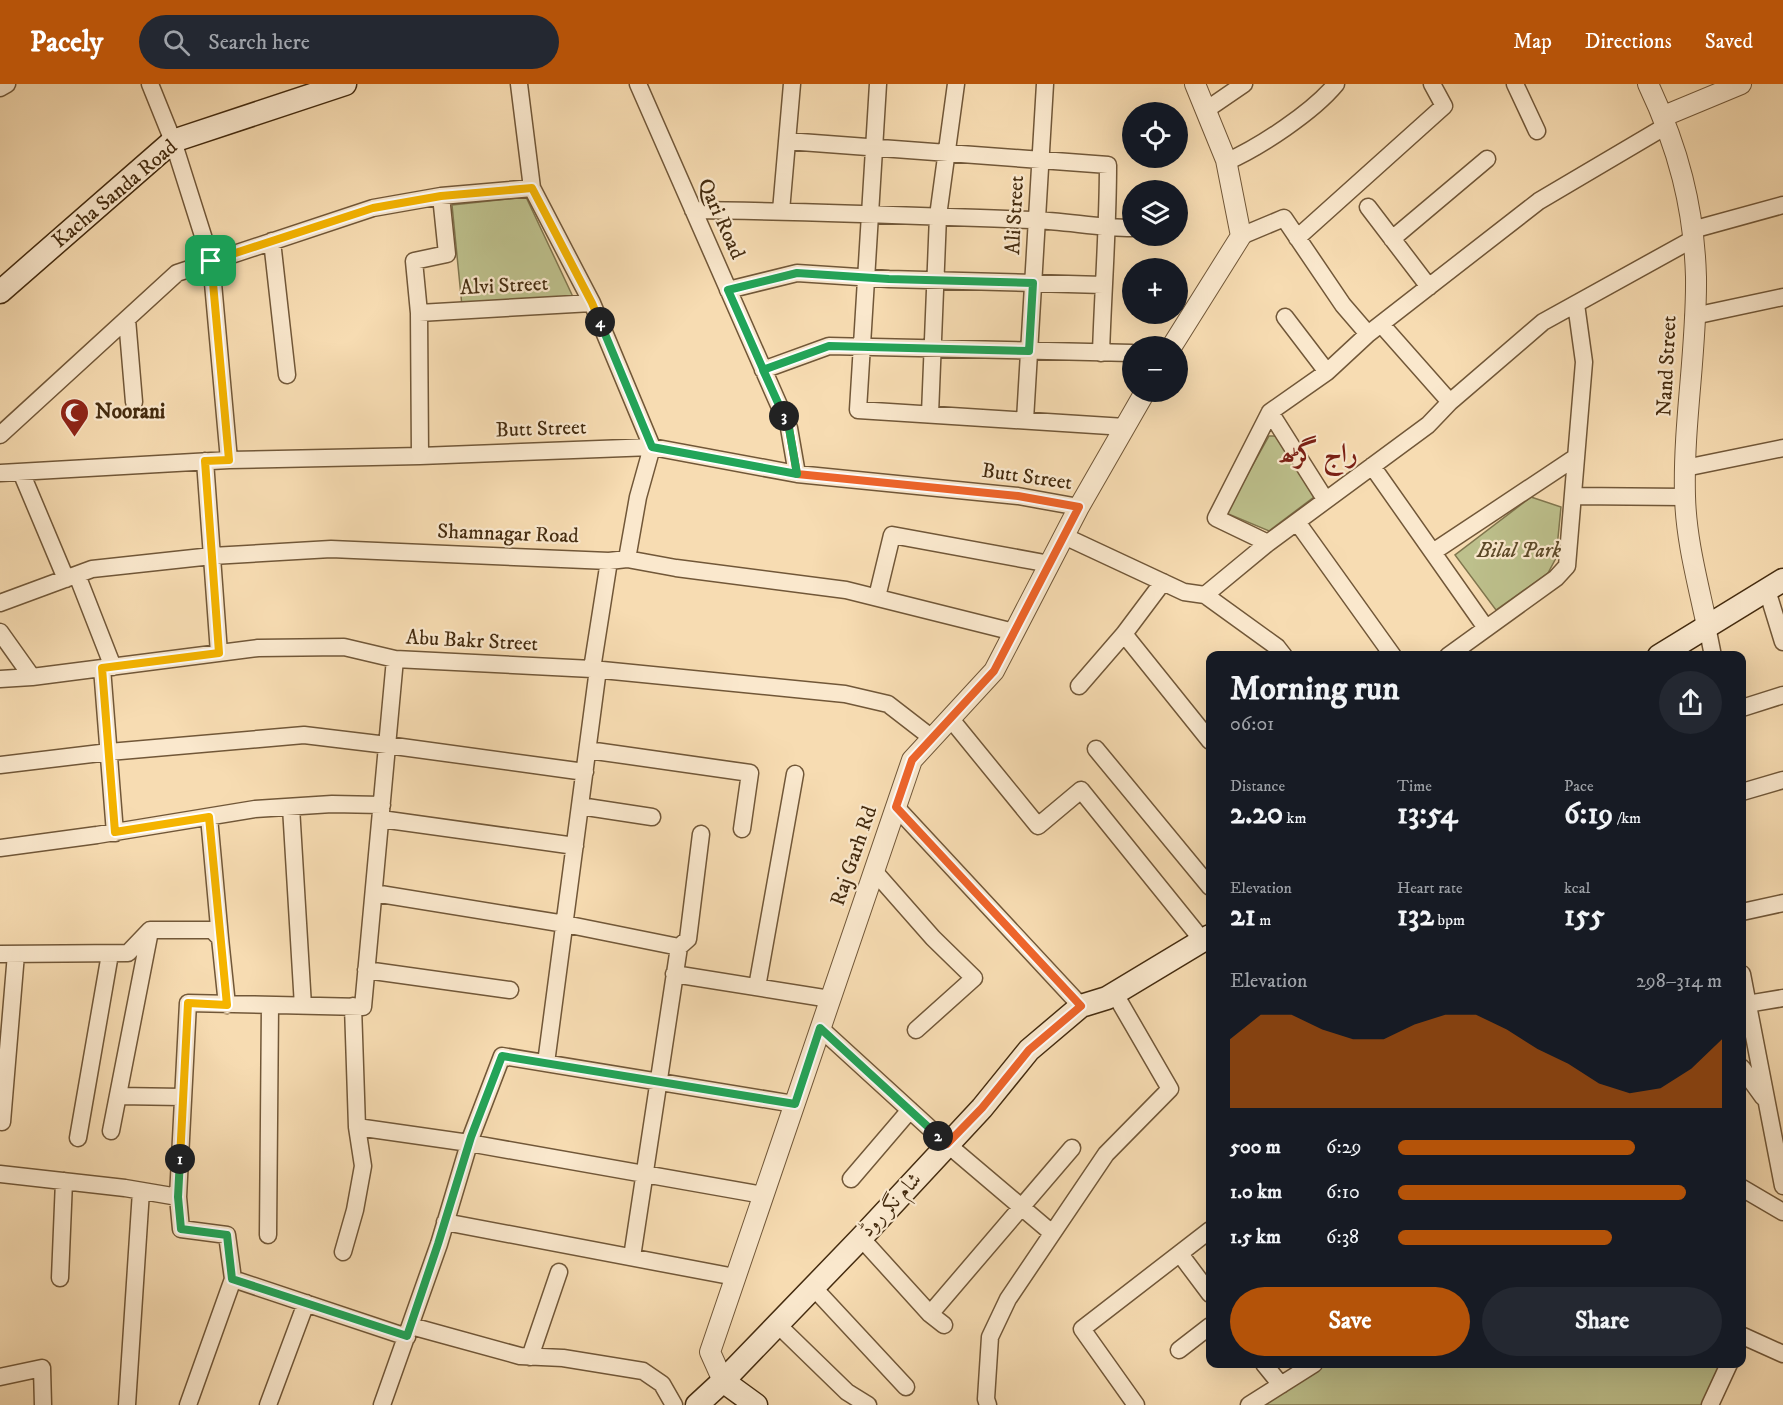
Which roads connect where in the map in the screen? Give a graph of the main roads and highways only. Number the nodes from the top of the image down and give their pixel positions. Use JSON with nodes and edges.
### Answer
{"nodes":[{"id":1,"x":345,"y":84,"type":"edge"},
{"id":2,"x":0,"y":292,"type":"edge"},
{"id":3,"x":1775,"y":585,"type":"edge"},
{"id":4,"x":1667,"y":651,"type":"edge"},
{"id":5,"x":1206,"y":939,"type":"edge"},
{"id":6,"x":723,"y":1381,"type":"junction"},
{"id":7,"x":697,"y":1405,"type":"edge"},
{"id":8,"x":756,"y":1405,"type":"edge"}],
"edges":[{"from":1,"to":2,"type":"main road","name":"Kacha Sanda Road"},
{"from":3,"to":4,"type":"main road"},
{"from":5,"to":6,"type":"main road","name":"شام نگر روڈ"},
{"from":6,"to":7,"type":"main road","name":"شام نگر روڈ"},
{"from":6,"to":8,"type":"main road"}]}
